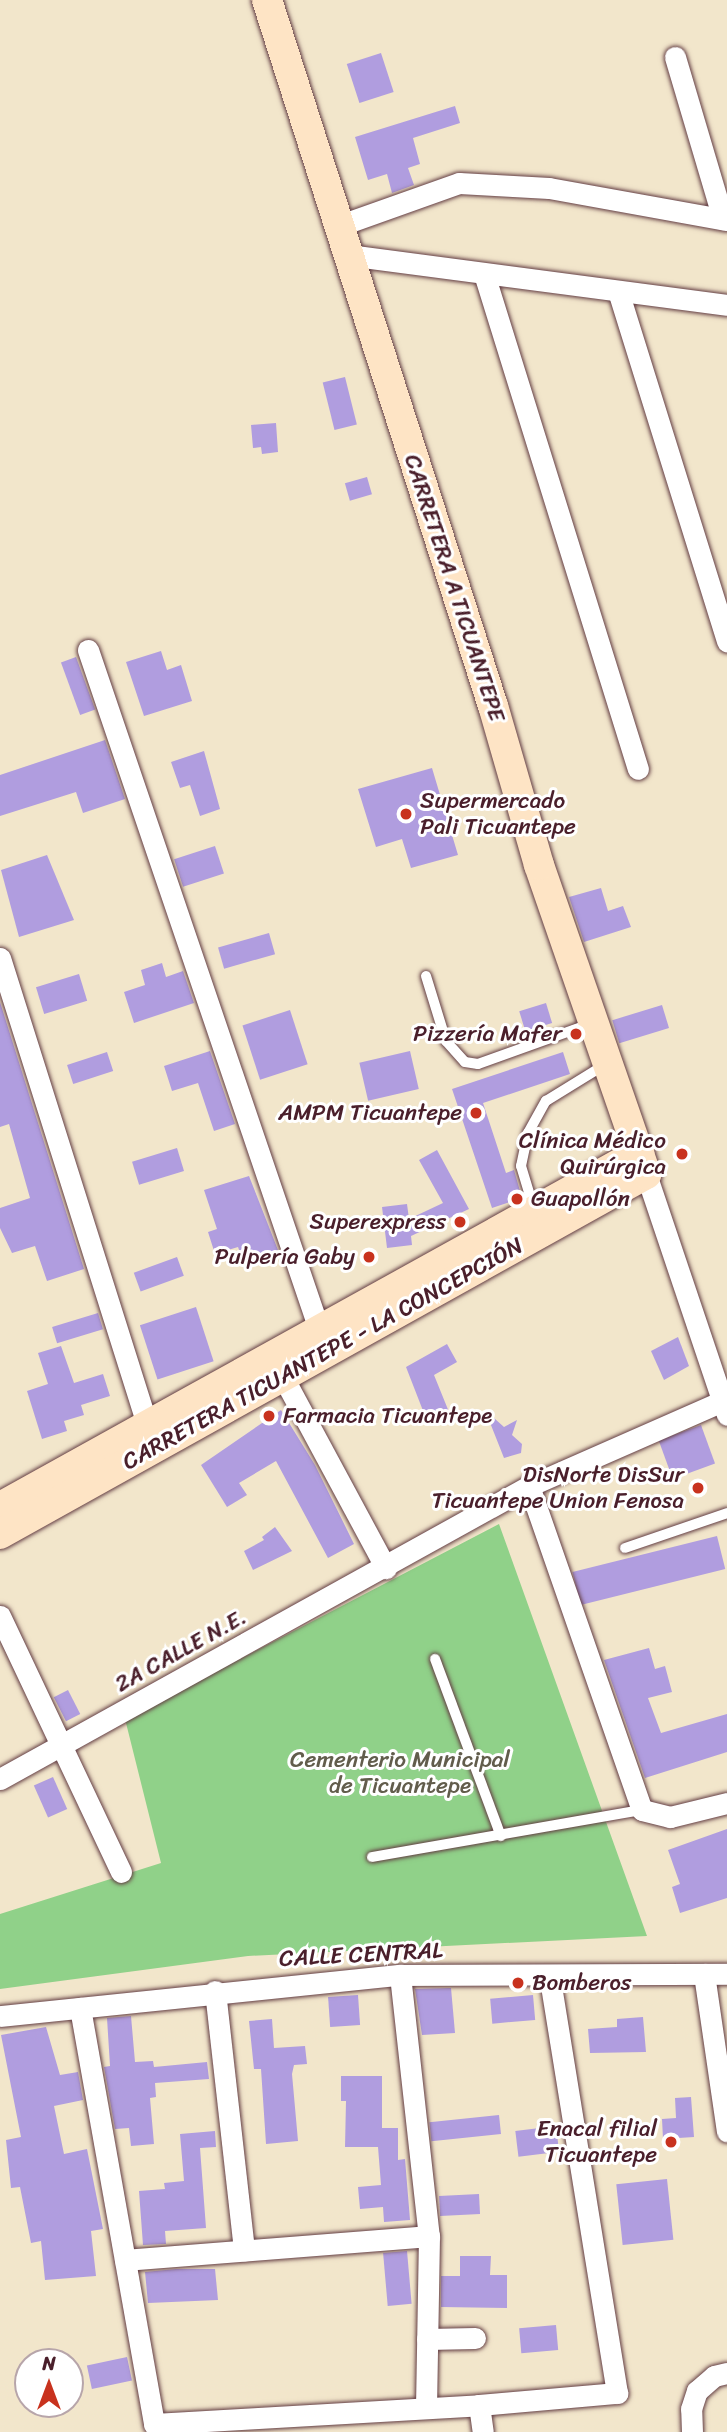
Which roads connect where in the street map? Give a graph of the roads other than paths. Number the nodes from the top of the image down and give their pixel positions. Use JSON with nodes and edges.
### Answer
{"nodes":[{"id":1,"x":267,"y":0,"type":"edge"},
{"id":2,"x":675,"y":57,"type":"dead end"},
{"id":3,"x":725,"y":219,"type":"edge"},
{"id":4,"x":338,"y":226,"type":"junction"},
{"id":5,"x":348,"y":256,"type":"junction"},
{"id":6,"x":485,"y":277,"type":"junction"},
{"id":7,"x":618,"y":291,"type":"junction"},
{"id":8,"x":727,"y":305,"type":"edge"},
{"id":9,"x":727,"y":641,"type":"edge"},
{"id":10,"x":88,"y":650,"type":"dead end"},
{"id":11,"x":638,"y":769,"type":"dead end"},
{"id":12,"x":0,"y":958,"type":"edge"},
{"id":13,"x":426,"y":976,"type":"dead end"},
{"id":14,"x":593,"y":1023,"type":"junction"},
{"id":15,"x":608,"y":1063,"type":"junction"},
{"id":16,"x":643,"y":1163,"type":"junction"},
{"id":17,"x":534,"y":1209,"type":"junction"},
{"id":18,"x":323,"y":1341,"type":"junction"},
{"id":19,"x":277,"y":1366,"type":"junction"},
{"id":20,"x":725,"y":1404,"type":"edge"},
{"id":21,"x":151,"y":1437,"type":"junction"},
{"id":22,"x":529,"y":1486,"type":"junction"},
{"id":23,"x":727,"y":1513,"type":"edge"},
{"id":24,"x":1,"y":1523,"type":"edge"},
{"id":25,"x":625,"y":1548,"type":"dead end"},
{"id":26,"x":386,"y":1568,"type":"junction"},
{"id":27,"x":0,"y":1616,"type":"edge"},
{"id":28,"x":435,"y":1659,"type":"dead end"},
{"id":29,"x":59,"y":1749,"type":"junction"},
{"id":30,"x":0,"y":1779,"type":"edge"},
{"id":31,"x":727,"y":1803,"type":"edge"},
{"id":32,"x":642,"y":1810,"type":"junction"},
{"id":33,"x":500,"y":1836,"type":"junction"},
{"id":34,"x":372,"y":1857,"type":"dead end"},
{"id":35,"x":121,"y":1872,"type":"dead end"},
{"id":36,"x":704,"y":1974,"type":"junction"},
{"id":37,"x":727,"y":1974,"type":"edge"},
{"id":38,"x":400,"y":1975,"type":"junction"},
{"id":39,"x":549,"y":1975,"type":"junction"},
{"id":40,"x":215,"y":1991,"type":"junction"},
{"id":41,"x":80,"y":2008,"type":"junction"},
{"id":42,"x":0,"y":2016,"type":"edge"},
{"id":43,"x":727,"y":2131,"type":"edge"},
{"id":44,"x":429,"y":2236,"type":"junction"},
{"id":45,"x":244,"y":2250,"type":"junction"},
{"id":46,"x":125,"y":2260,"type":"junction"},
{"id":47,"x":427,"y":2339,"type":"junction"},
{"id":48,"x":475,"y":2339,"type":"dead end"},
{"id":49,"x":727,"y":2373,"type":"edge"},
{"id":50,"x":479,"y":2405,"type":"junction"},
{"id":51,"x":426,"y":2408,"type":"junction"},
{"id":52,"x":483,"y":2432,"type":"edge"},
{"id":53,"x":692,"y":2432,"type":"edge"}],
"edges":[{"from":1,"to":4,"type":"main road","name":"CARRETERA A TICUANTEPE"},
{"from":2,"to":3,"type":"street"},
{"from":3,"to":4,"type":"street"},
{"from":4,"to":5,"type":"main road","name":"CARRETERA A TICUANTEPE"},
{"from":5,"to":6,"type":"street"},
{"from":5,"to":14,"type":"main road","name":"CARRETERA A TICUANTEPE"},
{"from":6,"to":7,"type":"street"},
{"from":6,"to":11,"type":"street"},
{"from":7,"to":8,"type":"street"},
{"from":7,"to":9,"type":"street"},
{"from":10,"to":18,"type":"street"},
{"from":12,"to":21,"type":"street"},
{"from":13,"to":14,"type":"lane"},
{"from":14,"to":15,"type":"main road","name":"CARRETERA A TICUANTEPE"},
{"from":15,"to":16,"type":"main road","name":"CARRETERA A TICUANTEPE"},
{"from":15,"to":17,"type":"lane"},
{"from":16,"to":17,"type":"main road","name":"CARRETERA TICUANTEPE - LA CONCEPCIÓN"},
{"from":16,"to":18,"type":"main road","name":"CARRETERA TICUANTEPE - LA CONCEPCIÓN"},
{"from":16,"to":20,"type":"street"},
{"from":17,"to":18,"type":"main road","name":"CARRETERA TICUANTEPE - LA CONCEPCIÓN"},
{"from":18,"to":19,"type":"main road","name":"CARRETERA TICUANTEPE - LA CONCEPCIÓN"},
{"from":19,"to":21,"type":"main road","name":"CARRETERA TICUANTEPE - LA CONCEPCIÓN"},
{"from":19,"to":26,"type":"street"},
{"from":20,"to":22,"type":"street","name":"2A CALLE N.E."},
{"from":21,"to":24,"type":"main road","name":"CARRETERA TICUANTEPE - LA CONCEPCIÓN"},
{"from":22,"to":26,"type":"street","name":"2A CALLE N.E."},
{"from":22,"to":32,"type":"street"},
{"from":23,"to":25,"type":"lane"},
{"from":26,"to":29,"type":"street","name":"2A CALLE N.E."},
{"from":27,"to":29,"type":"street"},
{"from":28,"to":33,"type":"lane"},
{"from":29,"to":30,"type":"street","name":"2A CALLE N.E."},
{"from":29,"to":35,"type":"street"},
{"from":31,"to":32,"type":"street"},
{"from":32,"to":33,"type":"lane"},
{"from":33,"to":34,"type":"lane"},
{"from":36,"to":37,"type":"street","name":"CALLE CENTRAL"},
{"from":36,"to":39,"type":"street","name":"CALLE CENTRAL"},
{"from":36,"to":43,"type":"street"},
{"from":38,"to":39,"type":"street","name":"CALLE CENTRAL"},
{"from":38,"to":40,"type":"street","name":"CALLE CENTRAL"},
{"from":38,"to":44,"type":"street"},
{"from":39,"to":50,"type":"street"},
{"from":40,"to":41,"type":"street","name":"CALLE CENTRAL"},
{"from":40,"to":45,"type":"street"},
{"from":41,"to":42,"type":"street","name":"CALLE CENTRAL"},
{"from":41,"to":46,"type":"street"},
{"from":44,"to":45,"type":"street"},
{"from":44,"to":47,"type":"street"},
{"from":45,"to":46,"type":"street"},
{"from":46,"to":51,"type":"street"},
{"from":47,"to":48,"type":"street"},
{"from":47,"to":51,"type":"street"},
{"from":49,"to":53,"type":"street"},
{"from":50,"to":51,"type":"street"},
{"from":50,"to":52,"type":"street"}]}
